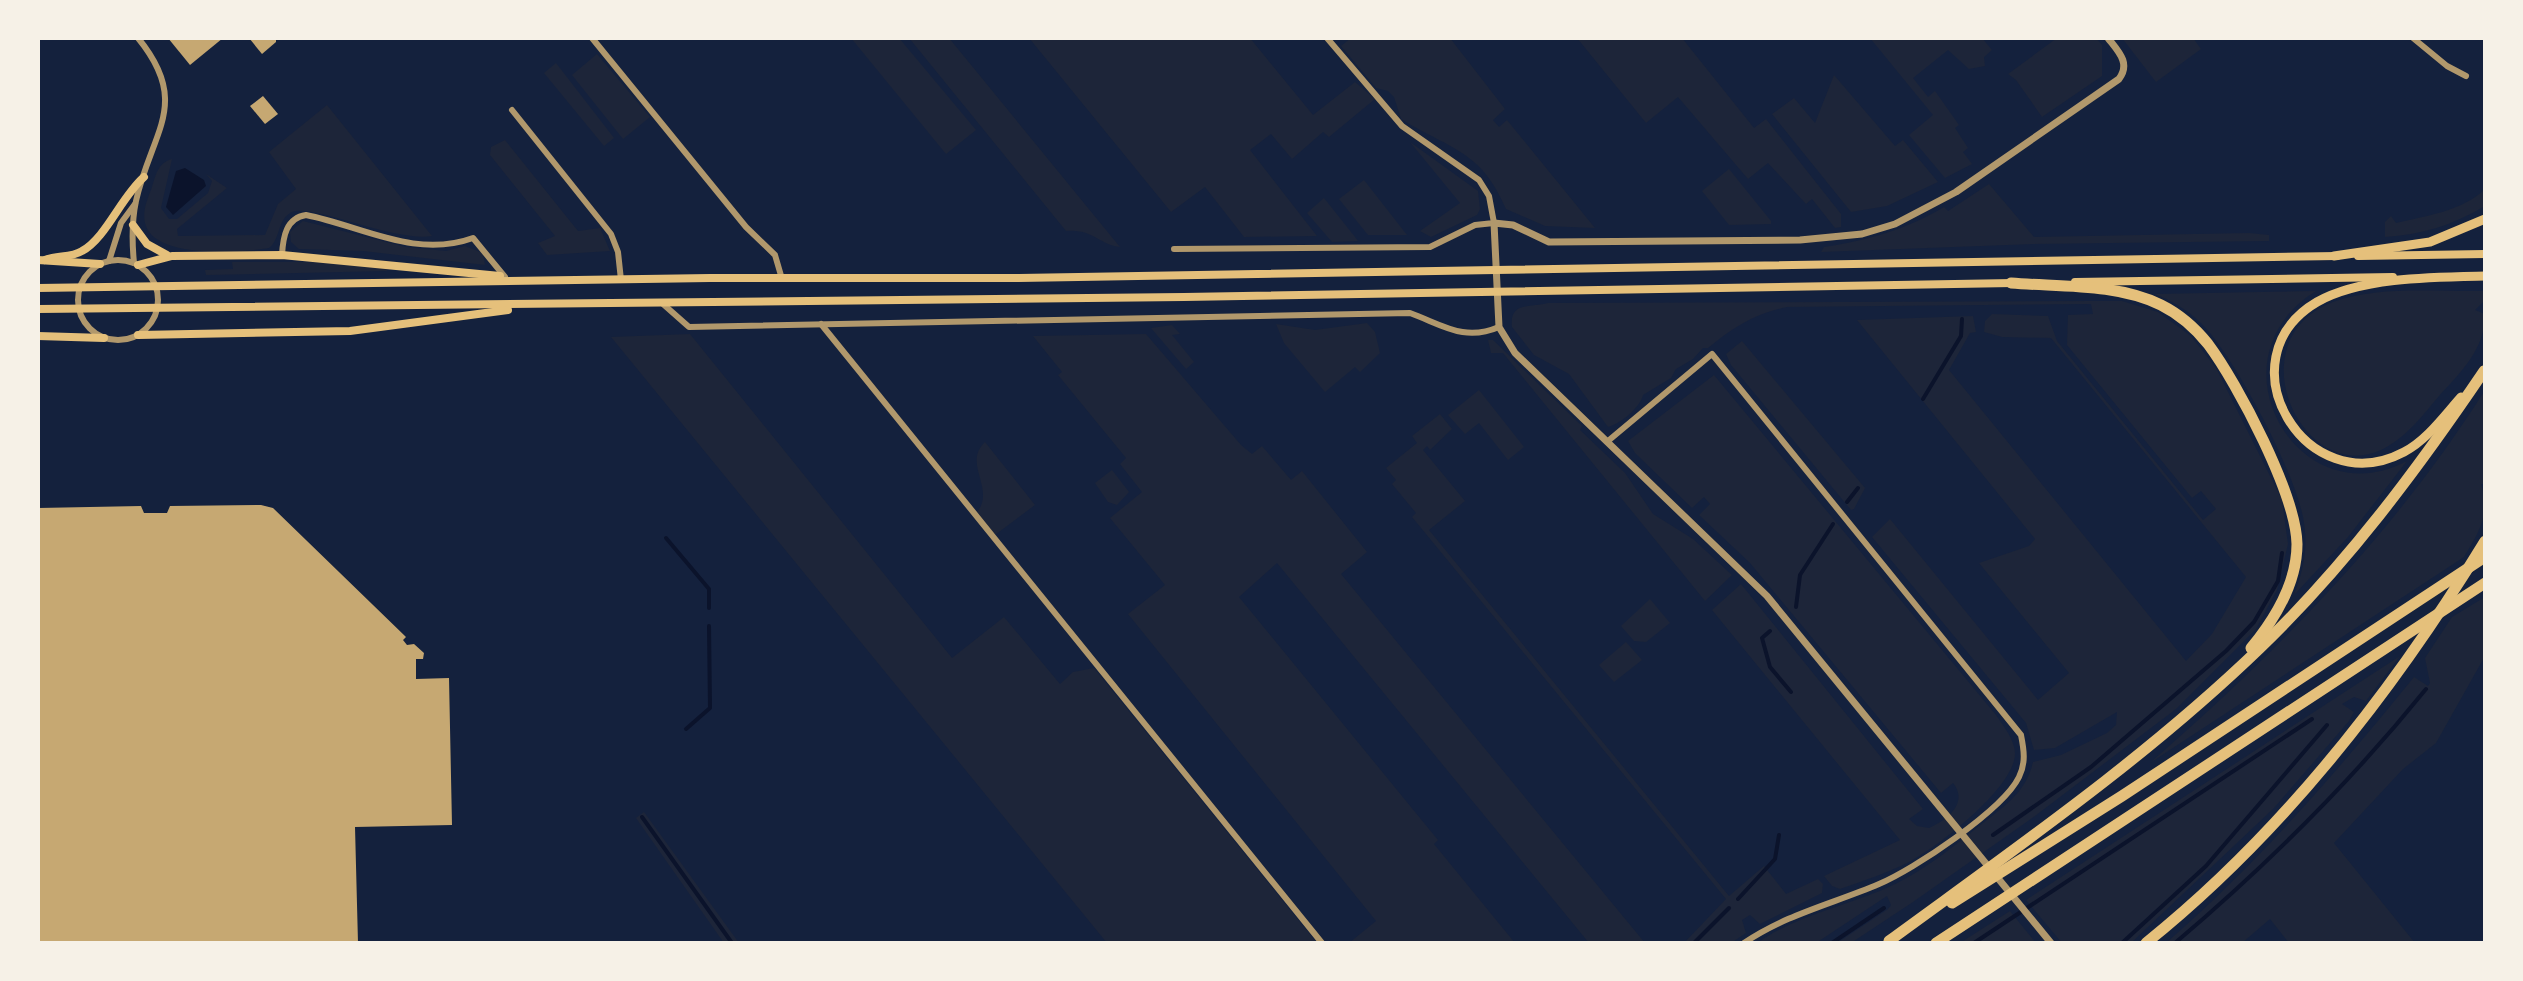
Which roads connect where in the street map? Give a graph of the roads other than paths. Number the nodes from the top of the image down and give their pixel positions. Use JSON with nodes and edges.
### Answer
{"nodes":[{"id":1,"x":138,"y":38,"type":"edge"},
{"id":2,"x":592,"y":38,"type":"edge"},
{"id":3,"x":1327,"y":38,"type":"edge"},
{"id":4,"x":2108,"y":38,"type":"edge"},
{"id":5,"x":2413,"y":38,"type":"edge"},
{"id":6,"x":2466,"y":76,"type":"dead end"},
{"id":7,"x":512,"y":110,"type":"dead end"},
{"id":8,"x":144,"y":177,"type":"junction"},
{"id":9,"x":135,"y":204,"type":"junction"},
{"id":10,"x":2485,"y":219,"type":"edge"},
{"id":11,"x":1494,"y":223,"type":"junction"},
{"id":12,"x":133,"y":225,"type":"junction"},
{"id":13,"x":1174,"y":249,"type":"dead end"},
{"id":14,"x":2485,"y":254,"type":"edge"},
{"id":15,"x":282,"y":255,"type":"junction"},
{"id":16,"x":172,"y":256,"type":"junction"},
{"id":17,"x":2334,"y":256,"type":"junction"},
{"id":18,"x":42,"y":260,"type":"edge"},
{"id":19,"x":104,"y":262,"type":"junction"},
{"id":20,"x":136,"y":264,"type":"junction"},
{"id":21,"x":1495,"y":268,"type":"junction"},
{"id":22,"x":2485,"y":276,"type":"edge"},
{"id":23,"x":505,"y":277,"type":"junction"},
{"id":24,"x":2430,"y":277,"type":"junction"},
{"id":25,"x":782,"y":279,"type":"junction"},
{"id":26,"x":621,"y":280,"type":"junction"},
{"id":27,"x":536,"y":281,"type":"junction"},
{"id":28,"x":2011,"y":283,"type":"junction"},
{"id":29,"x":38,"y":288,"type":"edge"},
{"id":30,"x":1496,"y":291,"type":"junction"},
{"id":31,"x":663,"y":304,"type":"junction"},
{"id":32,"x":541,"y":306,"type":"junction"},
{"id":33,"x":38,"y":309,"type":"edge"},
{"id":34,"x":821,"y":324,"type":"junction"},
{"id":35,"x":1499,"y":327,"type":"junction"},
{"id":36,"x":138,"y":335,"type":"junction"},
{"id":37,"x":38,"y":336,"type":"edge"},
{"id":38,"x":104,"y":338,"type":"junction"},
{"id":39,"x":2484,"y":370,"type":"edge"},
{"id":40,"x":1608,"y":441,"type":"junction"},
{"id":41,"x":2485,"y":541,"type":"edge"},
{"id":42,"x":2485,"y":557,"type":"edge"},
{"id":43,"x":2485,"y":583,"type":"edge"},
{"id":44,"x":2217,"y":688,"type":"junction"},
{"id":45,"x":1888,"y":942,"type":"edge"},
{"id":46,"x":1322,"y":943,"type":"edge"},
{"id":47,"x":1744,"y":943,"type":"edge"},
{"id":48,"x":1936,"y":943,"type":"edge"},
{"id":49,"x":2051,"y":943,"type":"edge"},
{"id":50,"x":2146,"y":943,"type":"edge"}],
"edges":[{"from":1,"to":8,"type":"street"},
{"from":2,"to":25,"type":"street"},
{"from":3,"to":11,"type":"street"},
{"from":4,"to":11,"type":"street"},
{"from":5,"to":6,"type":"street"},
{"from":7,"to":26,"type":"street"},
{"from":8,"to":9,"type":"street"},
{"from":8,"to":18,"type":"main road"},
{"from":9,"to":12,"type":"street"},
{"from":9,"to":19,"type":"street"},
{"from":10,"to":17,"type":"main road"},
{"from":11,"to":13,"type":"street"},
{"from":11,"to":21,"type":"street"},
{"from":12,"to":16,"type":"main road"},
{"from":12,"to":20,"type":"street"},
{"from":14,"to":17,"type":"main road"},
{"from":15,"to":16,"type":"main road"},
{"from":15,"to":23,"type":"main road"},
{"from":15,"to":23,"type":"street"},
{"from":16,"to":20,"type":"main road"},
{"from":17,"to":21,"type":"main road"},
{"from":18,"to":19,"type":"main road"},
{"from":19,"to":20,"type":"street"},
{"from":19,"to":38,"type":"street"},
{"from":20,"to":36,"type":"street"},
{"from":21,"to":25,"type":"main road"},
{"from":21,"to":30,"type":"street"},
{"from":22,"to":24,"type":"main road"},
{"from":23,"to":27,"type":"main road"},
{"from":24,"to":28,"type":"main road"},
{"from":24,"to":39,"type":"main road"},
{"from":25,"to":26,"type":"main road"},
{"from":26,"to":27,"type":"main road"},
{"from":27,"to":29,"type":"main road"},
{"from":28,"to":30,"type":"main road"},
{"from":28,"to":44,"type":"highway"},
{"from":30,"to":31,"type":"main road"},
{"from":30,"to":35,"type":"street"},
{"from":31,"to":32,"type":"main road"},
{"from":31,"to":34,"type":"street"},
{"from":32,"to":33,"type":"main road"},
{"from":32,"to":36,"type":"main road"},
{"from":34,"to":35,"type":"street"},
{"from":34,"to":46,"type":"street"},
{"from":35,"to":40,"type":"street"},
{"from":36,"to":38,"type":"street"},
{"from":37,"to":38,"type":"main road"},
{"from":39,"to":44,"type":"highway"},
{"from":40,"to":47,"type":"street"},
{"from":40,"to":49,"type":"street"},
{"from":41,"to":50,"type":"highway"},
{"from":42,"to":45,"type":"highway"},
{"from":43,"to":48,"type":"highway"},
{"from":44,"to":45,"type":"highway"}]}
